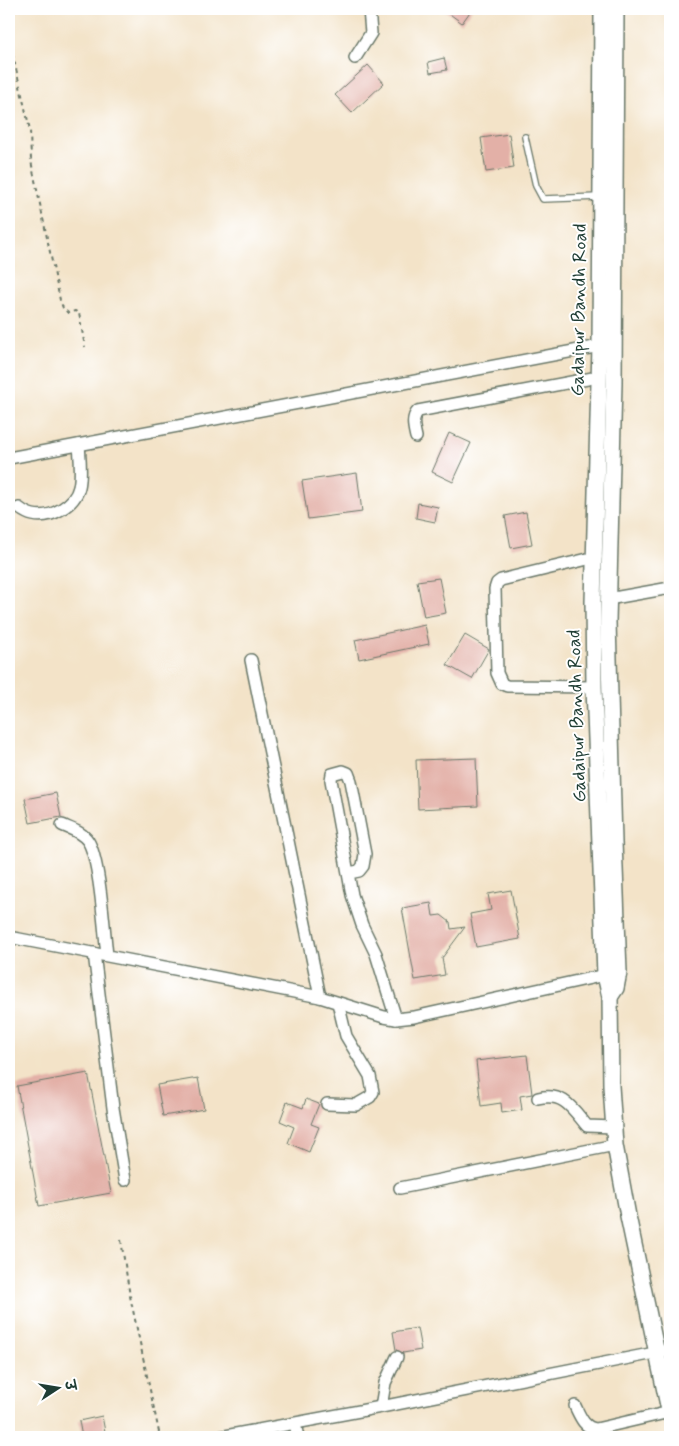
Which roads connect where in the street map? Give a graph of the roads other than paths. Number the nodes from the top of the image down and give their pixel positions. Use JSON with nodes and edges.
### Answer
{"nodes":[{"id":1,"x":369,"y":9,"type":"edge"},
{"id":2,"x":602,"y":9,"type":"edge"},
{"id":3,"x":616,"y":9,"type":"edge"},
{"id":4,"x":355,"y":58,"type":"dead end"},
{"id":5,"x":525,"y":137,"type":"dead end"},
{"id":6,"x":600,"y":197,"type":"junction"},
{"id":7,"x":600,"y":346,"type":"junction"},
{"id":8,"x":598,"y":376,"type":"junction"},
{"id":9,"x":416,"y":436,"type":"dead end"},
{"id":10,"x":79,"y":444,"type":"junction"},
{"id":11,"x":9,"y":458,"type":"edge"},
{"id":12,"x":19,"y":508,"type":"dead end"},
{"id":13,"x":596,"y":557,"type":"junction"},
{"id":14,"x":670,"y":588,"type":"edge"},
{"id":15,"x":608,"y":599,"type":"junction"},
{"id":16,"x":251,"y":660,"type":"dead end"},
{"id":17,"x":594,"y":687,"type":"junction"},
{"id":18,"x":62,"y":825,"type":"dead end"},
{"id":19,"x":349,"y":873,"type":"junction"},
{"id":20,"x":9,"y":938,"type":"edge"},
{"id":21,"x":94,"y":953,"type":"junction"},
{"id":22,"x":106,"y":955,"type":"junction"},
{"id":23,"x":605,"y":976,"type":"junction"},
{"id":24,"x":320,"y":997,"type":"junction"},
{"id":25,"x":610,"y":998,"type":"junction"},
{"id":26,"x":338,"y":1003,"type":"junction"},
{"id":27,"x":396,"y":1019,"type":"junction"},
{"id":28,"x":538,"y":1098,"type":"dead end"},
{"id":29,"x":327,"y":1104,"type":"dead end"},
{"id":30,"x":614,"y":1127,"type":"junction"},
{"id":31,"x":615,"y":1145,"type":"junction"},
{"id":32,"x":125,"y":1180,"type":"dead end"},
{"id":33,"x":400,"y":1188,"type":"dead end"},
{"id":34,"x":664,"y":1351,"type":"edge"},
{"id":35,"x":397,"y":1357,"type":"dead end"},
{"id":36,"x":575,"y":1406,"type":"dead end"},
{"id":37,"x":381,"y":1408,"type":"junction"},
{"id":38,"x":670,"y":1414,"type":"edge"},
{"id":39,"x":295,"y":1424,"type":"junction"},
{"id":40,"x":220,"y":1437,"type":"edge"},
{"id":41,"x":298,"y":1437,"type":"edge"}],
"edges":[{"from":1,"to":4,"type":"street"},
{"from":2,"to":6,"type":"street","name":"Gadaipur Bandh Road"},
{"from":3,"to":15,"type":"street"},
{"from":5,"to":6,"type":"lane"},
{"from":6,"to":7,"type":"street","name":"Gadaipur Bandh Road"},
{"from":7,"to":8,"type":"street","name":"Gadaipur Bandh Road"},
{"from":7,"to":10,"type":"street"},
{"from":8,"to":9,"type":"street"},
{"from":8,"to":13,"type":"street","name":"Gadaipur Bandh Road"},
{"from":10,"to":11,"type":"street"},
{"from":10,"to":12,"type":"street"},
{"from":13,"to":17,"type":"street","name":"Gadaipur Bandh Road"},
{"from":13,"to":17,"type":"street"},
{"from":14,"to":15,"type":"street"},
{"from":15,"to":25,"type":"street"},
{"from":16,"to":24,"type":"street"},
{"from":17,"to":23,"type":"street","name":"Gadaipur Bandh Road"},
{"from":18,"to":22,"type":"street"},
{"from":19,"to":19,"type":"street"},
{"from":19,"to":27,"type":"street"},
{"from":20,"to":21,"type":"street"},
{"from":21,"to":22,"type":"street"},
{"from":21,"to":32,"type":"street"},
{"from":22,"to":24,"type":"street"},
{"from":23,"to":25,"type":"street","name":"Gadaipur Bandh Road"},
{"from":23,"to":27,"type":"street"},
{"from":24,"to":26,"type":"street"},
{"from":25,"to":30,"type":"street","name":"Gadaipur Bandh Road"},
{"from":26,"to":27,"type":"street"},
{"from":26,"to":29,"type":"street"},
{"from":28,"to":30,"type":"street"},
{"from":30,"to":31,"type":"street","name":"Gadaipur Bandh Road"},
{"from":31,"to":33,"type":"street"},
{"from":31,"to":34,"type":"street","name":"Gadaipur Bandh Road"},
{"from":34,"to":37,"type":"street"},
{"from":34,"to":38,"type":"street","name":"Gadaipur Bandh Road"},
{"from":35,"to":37,"type":"street"},
{"from":36,"to":38,"type":"street"},
{"from":37,"to":39,"type":"street"},
{"from":39,"to":40,"type":"street"},
{"from":39,"to":41,"type":"street"}]}
